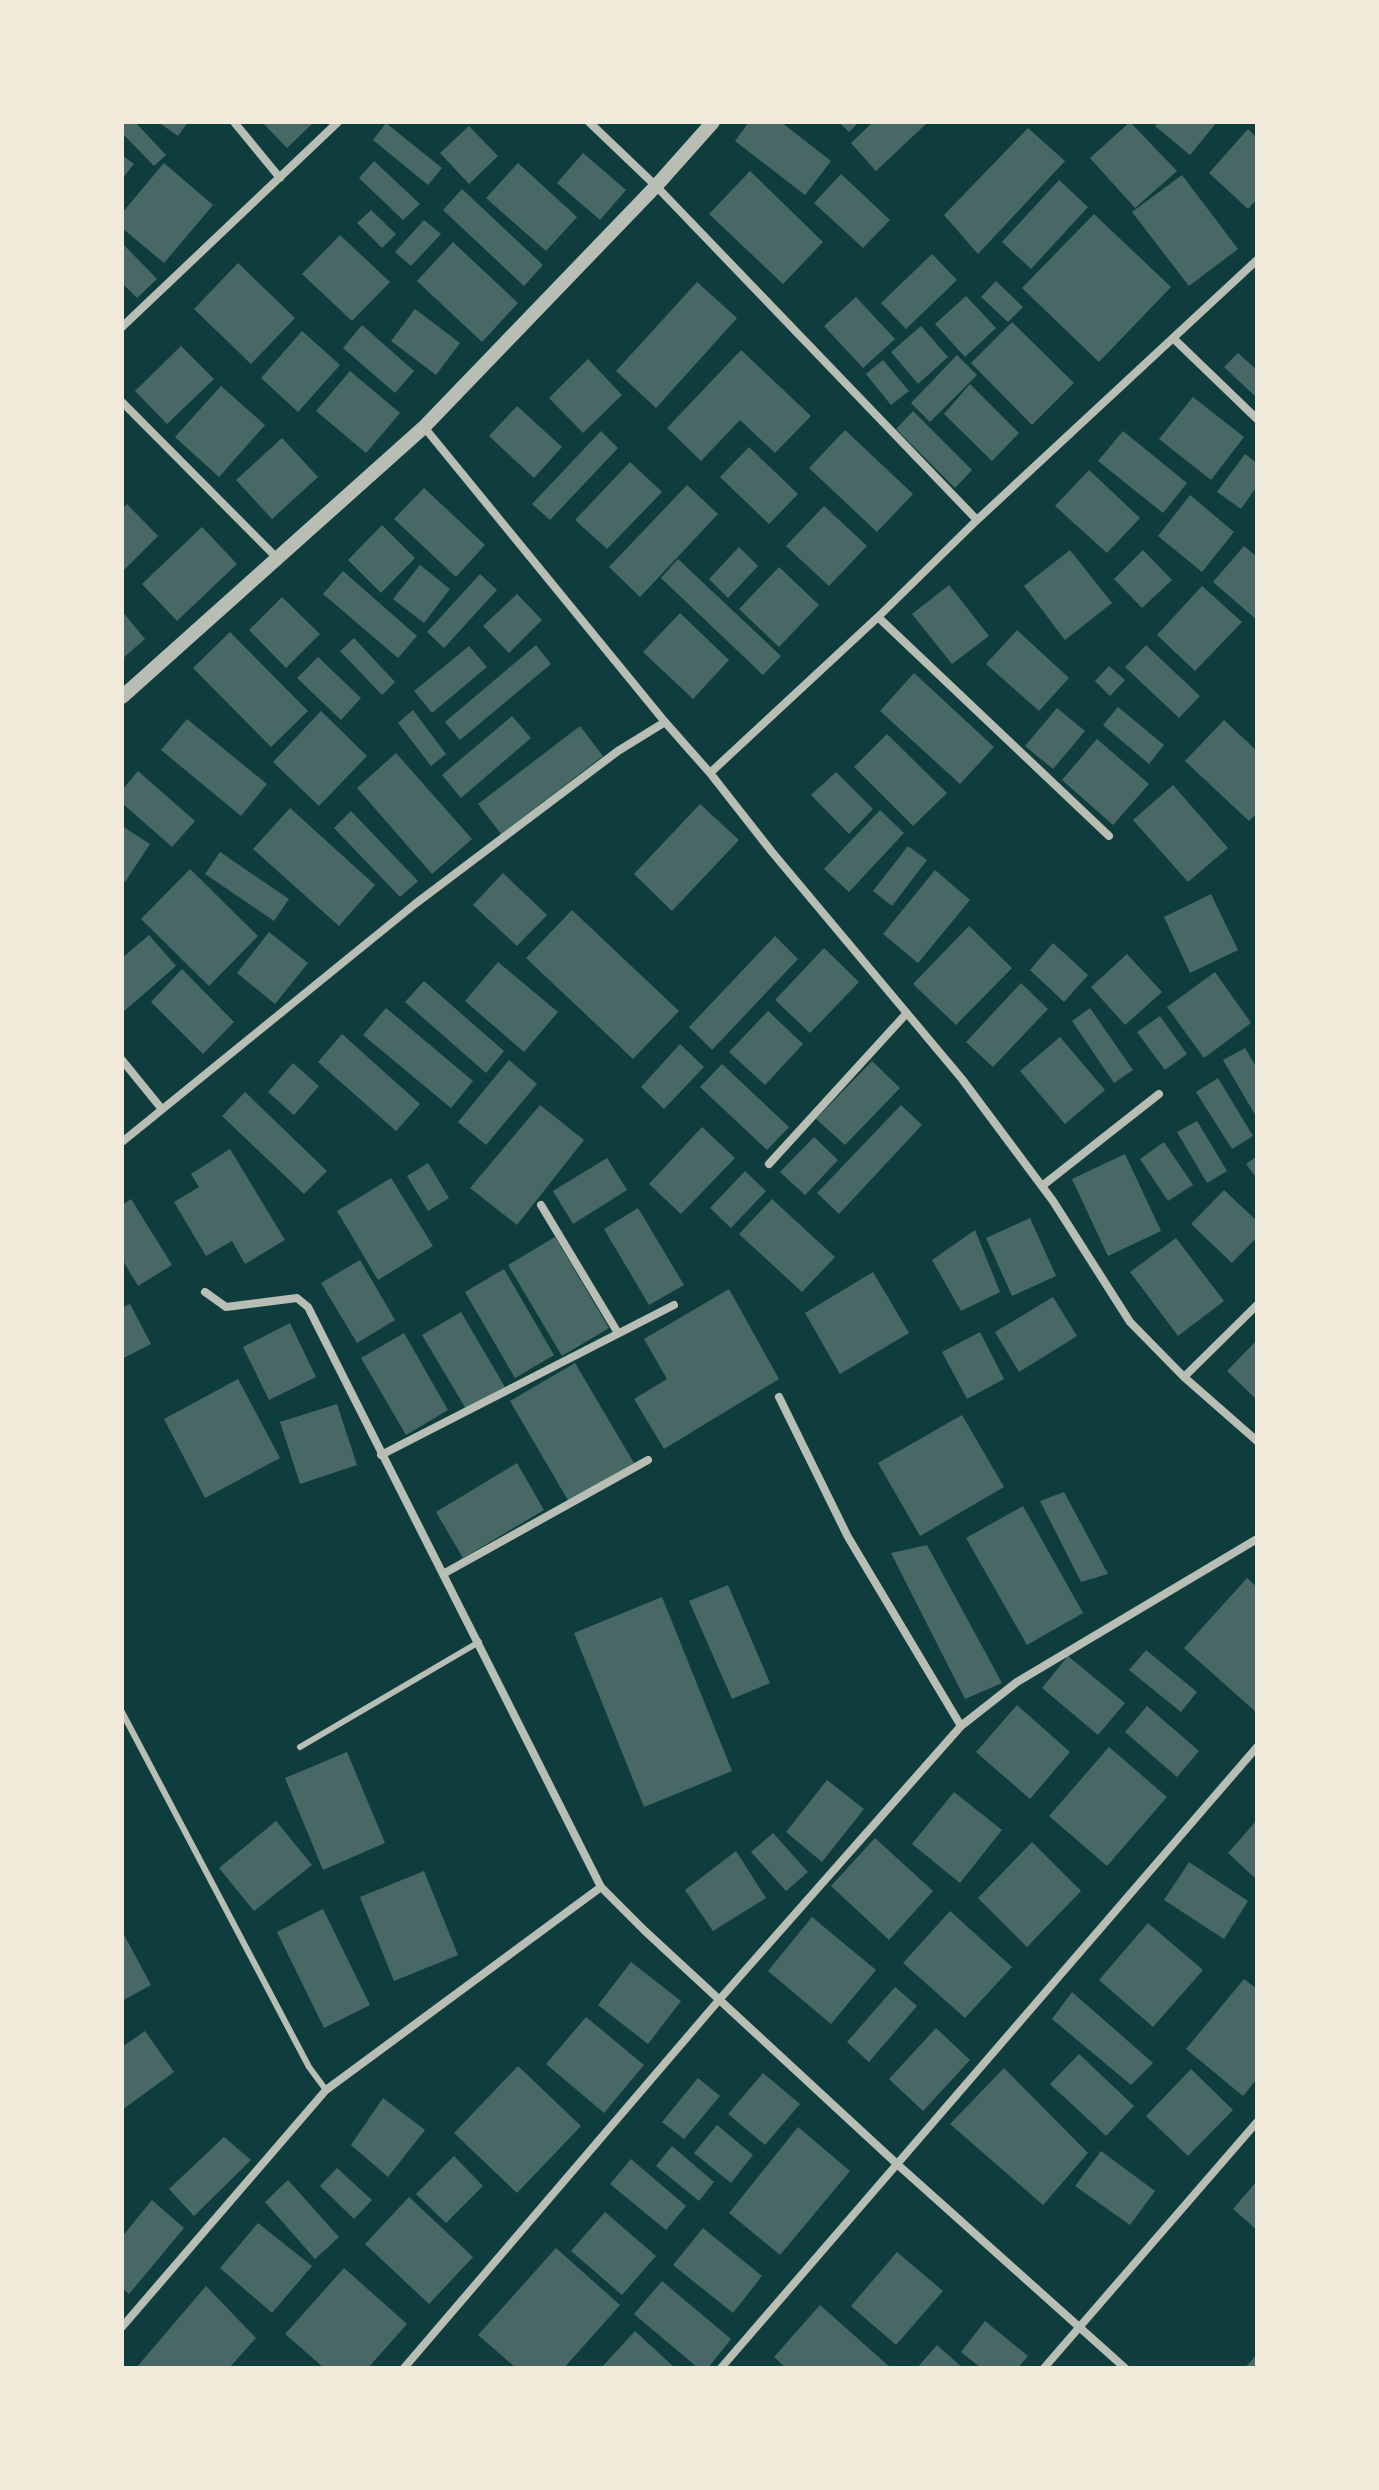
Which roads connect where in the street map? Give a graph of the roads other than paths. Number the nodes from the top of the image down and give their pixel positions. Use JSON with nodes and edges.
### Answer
{"nodes":[{"id":1,"x":234,"y":122,"type":"edge"},
{"id":2,"x":338,"y":122,"type":"edge"},
{"id":3,"x":589,"y":122,"type":"edge"},
{"id":4,"x":713,"y":122,"type":"edge"},
{"id":5,"x":280,"y":178,"type":"junction"},
{"id":6,"x":656,"y":186,"type":"junction"},
{"id":7,"x":1257,"y":260,"type":"edge"},
{"id":8,"x":122,"y":327,"type":"edge"},
{"id":9,"x":1173,"y":338,"type":"junction"},
{"id":10,"x":122,"y":402,"type":"edge"},
{"id":11,"x":1257,"y":419,"type":"edge"},
{"id":12,"x":424,"y":427,"type":"junction"},
{"id":13,"x":977,"y":520,"type":"junction"},
{"id":14,"x":277,"y":558,"type":"junction"},
{"id":15,"x":878,"y":617,"type":"junction"},
{"id":16,"x":122,"y":697,"type":"edge"},
{"id":17,"x":665,"y":722,"type":"junction"},
{"id":18,"x":710,"y":773,"type":"junction"},
{"id":19,"x":1109,"y":836,"type":"dead end"},
{"id":20,"x":906,"y":1014,"type":"junction"},
{"id":21,"x":122,"y":1060,"type":"edge"},
{"id":22,"x":1159,"y":1094,"type":"dead end"},
{"id":23,"x":161,"y":1108,"type":"junction"},
{"id":24,"x":122,"y":1142,"type":"edge"},
{"id":25,"x":769,"y":1164,"type":"dead end"},
{"id":26,"x":1042,"y":1186,"type":"junction"},
{"id":27,"x":541,"y":1205,"type":"dead end"},
{"id":28,"x":205,"y":1292,"type":"dead end"},
{"id":29,"x":674,"y":1305,"type":"dead end"},
{"id":30,"x":1257,"y":1305,"type":"edge"},
{"id":31,"x":618,"y":1333,"type":"junction"},
{"id":32,"x":1184,"y":1377,"type":"junction"},
{"id":33,"x":779,"y":1397,"type":"dead end"},
{"id":34,"x":1257,"y":1441,"type":"edge"},
{"id":35,"x":381,"y":1455,"type":"junction"},
{"id":36,"x":648,"y":1460,"type":"dead end"},
{"id":37,"x":1257,"y":1539,"type":"edge"},
{"id":38,"x":443,"y":1574,"type":"junction"},
{"id":39,"x":479,"y":1642,"type":"junction"},
{"id":40,"x":122,"y":1712,"type":"edge"},
{"id":41,"x":961,"y":1726,"type":"junction"},
{"id":42,"x":300,"y":1747,"type":"dead end"},
{"id":43,"x":1257,"y":1747,"type":"edge"},
{"id":44,"x":601,"y":1887,"type":"junction"},
{"id":45,"x":719,"y":2000,"type":"junction"},
{"id":46,"x":326,"y":2090,"type":"junction"},
{"id":47,"x":1257,"y":2122,"type":"edge"},
{"id":48,"x":897,"y":2164,"type":"junction"},
{"id":49,"x":122,"y":2327,"type":"edge"},
{"id":50,"x":1079,"y":2328,"type":"junction"},
{"id":51,"x":404,"y":2368,"type":"edge"},
{"id":52,"x":721,"y":2368,"type":"edge"},
{"id":53,"x":1044,"y":2368,"type":"edge"},
{"id":54,"x":1125,"y":2368,"type":"edge"}],
"edges":[{"from":1,"to":5,"type":"street"},
{"from":2,"to":5,"type":"street"},
{"from":3,"to":6,"type":"street"},
{"from":4,"to":6,"type":"street"},
{"from":5,"to":8,"type":"street"},
{"from":6,"to":12,"type":"street"},
{"from":6,"to":13,"type":"street"},
{"from":7,"to":9,"type":"street"},
{"from":9,"to":11,"type":"street"},
{"from":9,"to":13,"type":"street"},
{"from":10,"to":14,"type":"street"},
{"from":12,"to":14,"type":"street"},
{"from":12,"to":17,"type":"street"},
{"from":13,"to":15,"type":"street"},
{"from":14,"to":16,"type":"street"},
{"from":15,"to":18,"type":"street"},
{"from":15,"to":19,"type":"street"},
{"from":17,"to":18,"type":"street"},
{"from":17,"to":23,"type":"street"},
{"from":18,"to":20,"type":"street"},
{"from":20,"to":25,"type":"street"},
{"from":20,"to":26,"type":"street"},
{"from":21,"to":23,"type":"street"},
{"from":22,"to":26,"type":"street"},
{"from":23,"to":24,"type":"street"},
{"from":26,"to":32,"type":"street"},
{"from":27,"to":31,"type":"street"},
{"from":28,"to":35,"type":"street"},
{"from":29,"to":31,"type":"street"},
{"from":30,"to":32,"type":"street"},
{"from":31,"to":35,"type":"street"},
{"from":32,"to":34,"type":"street"},
{"from":33,"to":41,"type":"street"},
{"from":35,"to":38,"type":"street"},
{"from":36,"to":38,"type":"street"},
{"from":37,"to":41,"type":"street"},
{"from":38,"to":39,"type":"street"},
{"from":39,"to":42,"type":"lane"},
{"from":39,"to":44,"type":"street"},
{"from":40,"to":46,"type":"lane"},
{"from":41,"to":45,"type":"street"},
{"from":43,"to":48,"type":"street"},
{"from":44,"to":45,"type":"street"},
{"from":44,"to":46,"type":"street"},
{"from":45,"to":48,"type":"street"},
{"from":45,"to":51,"type":"street"},
{"from":46,"to":49,"type":"street"},
{"from":47,"to":50,"type":"street"},
{"from":48,"to":50,"type":"street"},
{"from":48,"to":52,"type":"street"},
{"from":50,"to":53,"type":"street"},
{"from":50,"to":54,"type":"street"}]}
